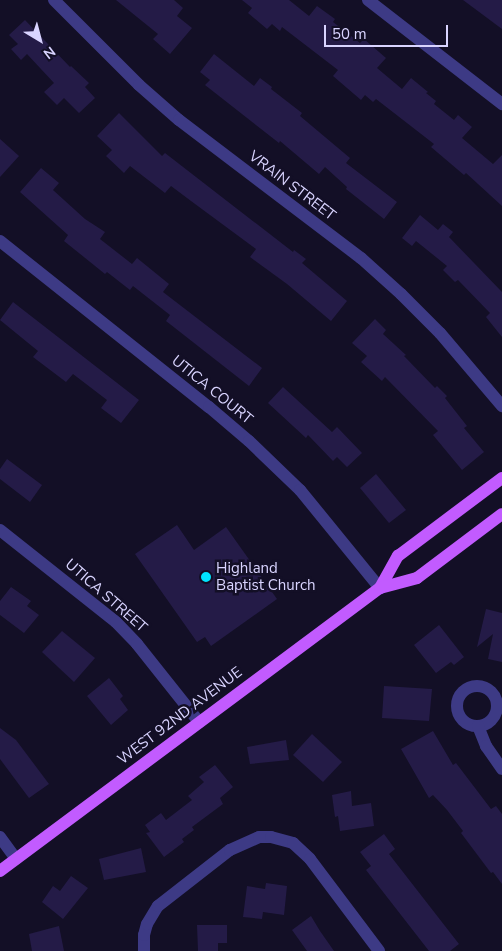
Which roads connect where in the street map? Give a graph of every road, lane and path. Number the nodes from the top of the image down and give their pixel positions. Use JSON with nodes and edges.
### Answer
{"nodes":[{"id":1,"x":54,"y":0,"type":"edge"},
{"id":2,"x":368,"y":0,"type":"edge"},
{"id":3,"x":502,"y":104,"type":"edge"},
{"id":4,"x":0,"y":241,"type":"edge"},
{"id":5,"x":502,"y":406,"type":"edge"},
{"id":6,"x":502,"y":478,"type":"edge"},
{"id":7,"x":502,"y":514,"type":"edge"},
{"id":8,"x":0,"y":530,"type":"edge"},
{"id":9,"x":380,"y":588,"type":"junction"},
{"id":10,"x":199,"y":722,"type":"junction"},
{"id":11,"x":478,"y":726,"type":"dead end"},
{"id":12,"x":502,"y":769,"type":"edge"},
{"id":13,"x":0,"y":837,"type":"edge"},
{"id":14,"x":16,"y":859,"type":"junction"},
{"id":15,"x":0,"y":871,"type":"edge"},
{"id":16,"x":144,"y":951,"type":"edge"},
{"id":17,"x":379,"y":951,"type":"edge"}],
"edges":[{"from":1,"to":5,"type":"street","name":"VRAIN STREET"},
{"from":2,"to":3,"type":"street"},
{"from":4,"to":9,"type":"street","name":"UTICA COURT"},
{"from":6,"to":9,"type":"main road","name":"WEST 92ND AVENUE"},
{"from":7,"to":9,"type":"main road","name":"WEST 92ND AVENUE"},
{"from":8,"to":10,"type":"street","name":"UTICA STREET"},
{"from":9,"to":10,"type":"main road","name":"WEST 92ND AVENUE"},
{"from":10,"to":14,"type":"main road","name":"WEST 92ND AVENUE"},
{"from":11,"to":12,"type":"street"},
{"from":13,"to":14,"type":"street"},
{"from":14,"to":15,"type":"main road","name":"WEST 92ND AVENUE"},
{"from":16,"to":17,"type":"street"}]}
